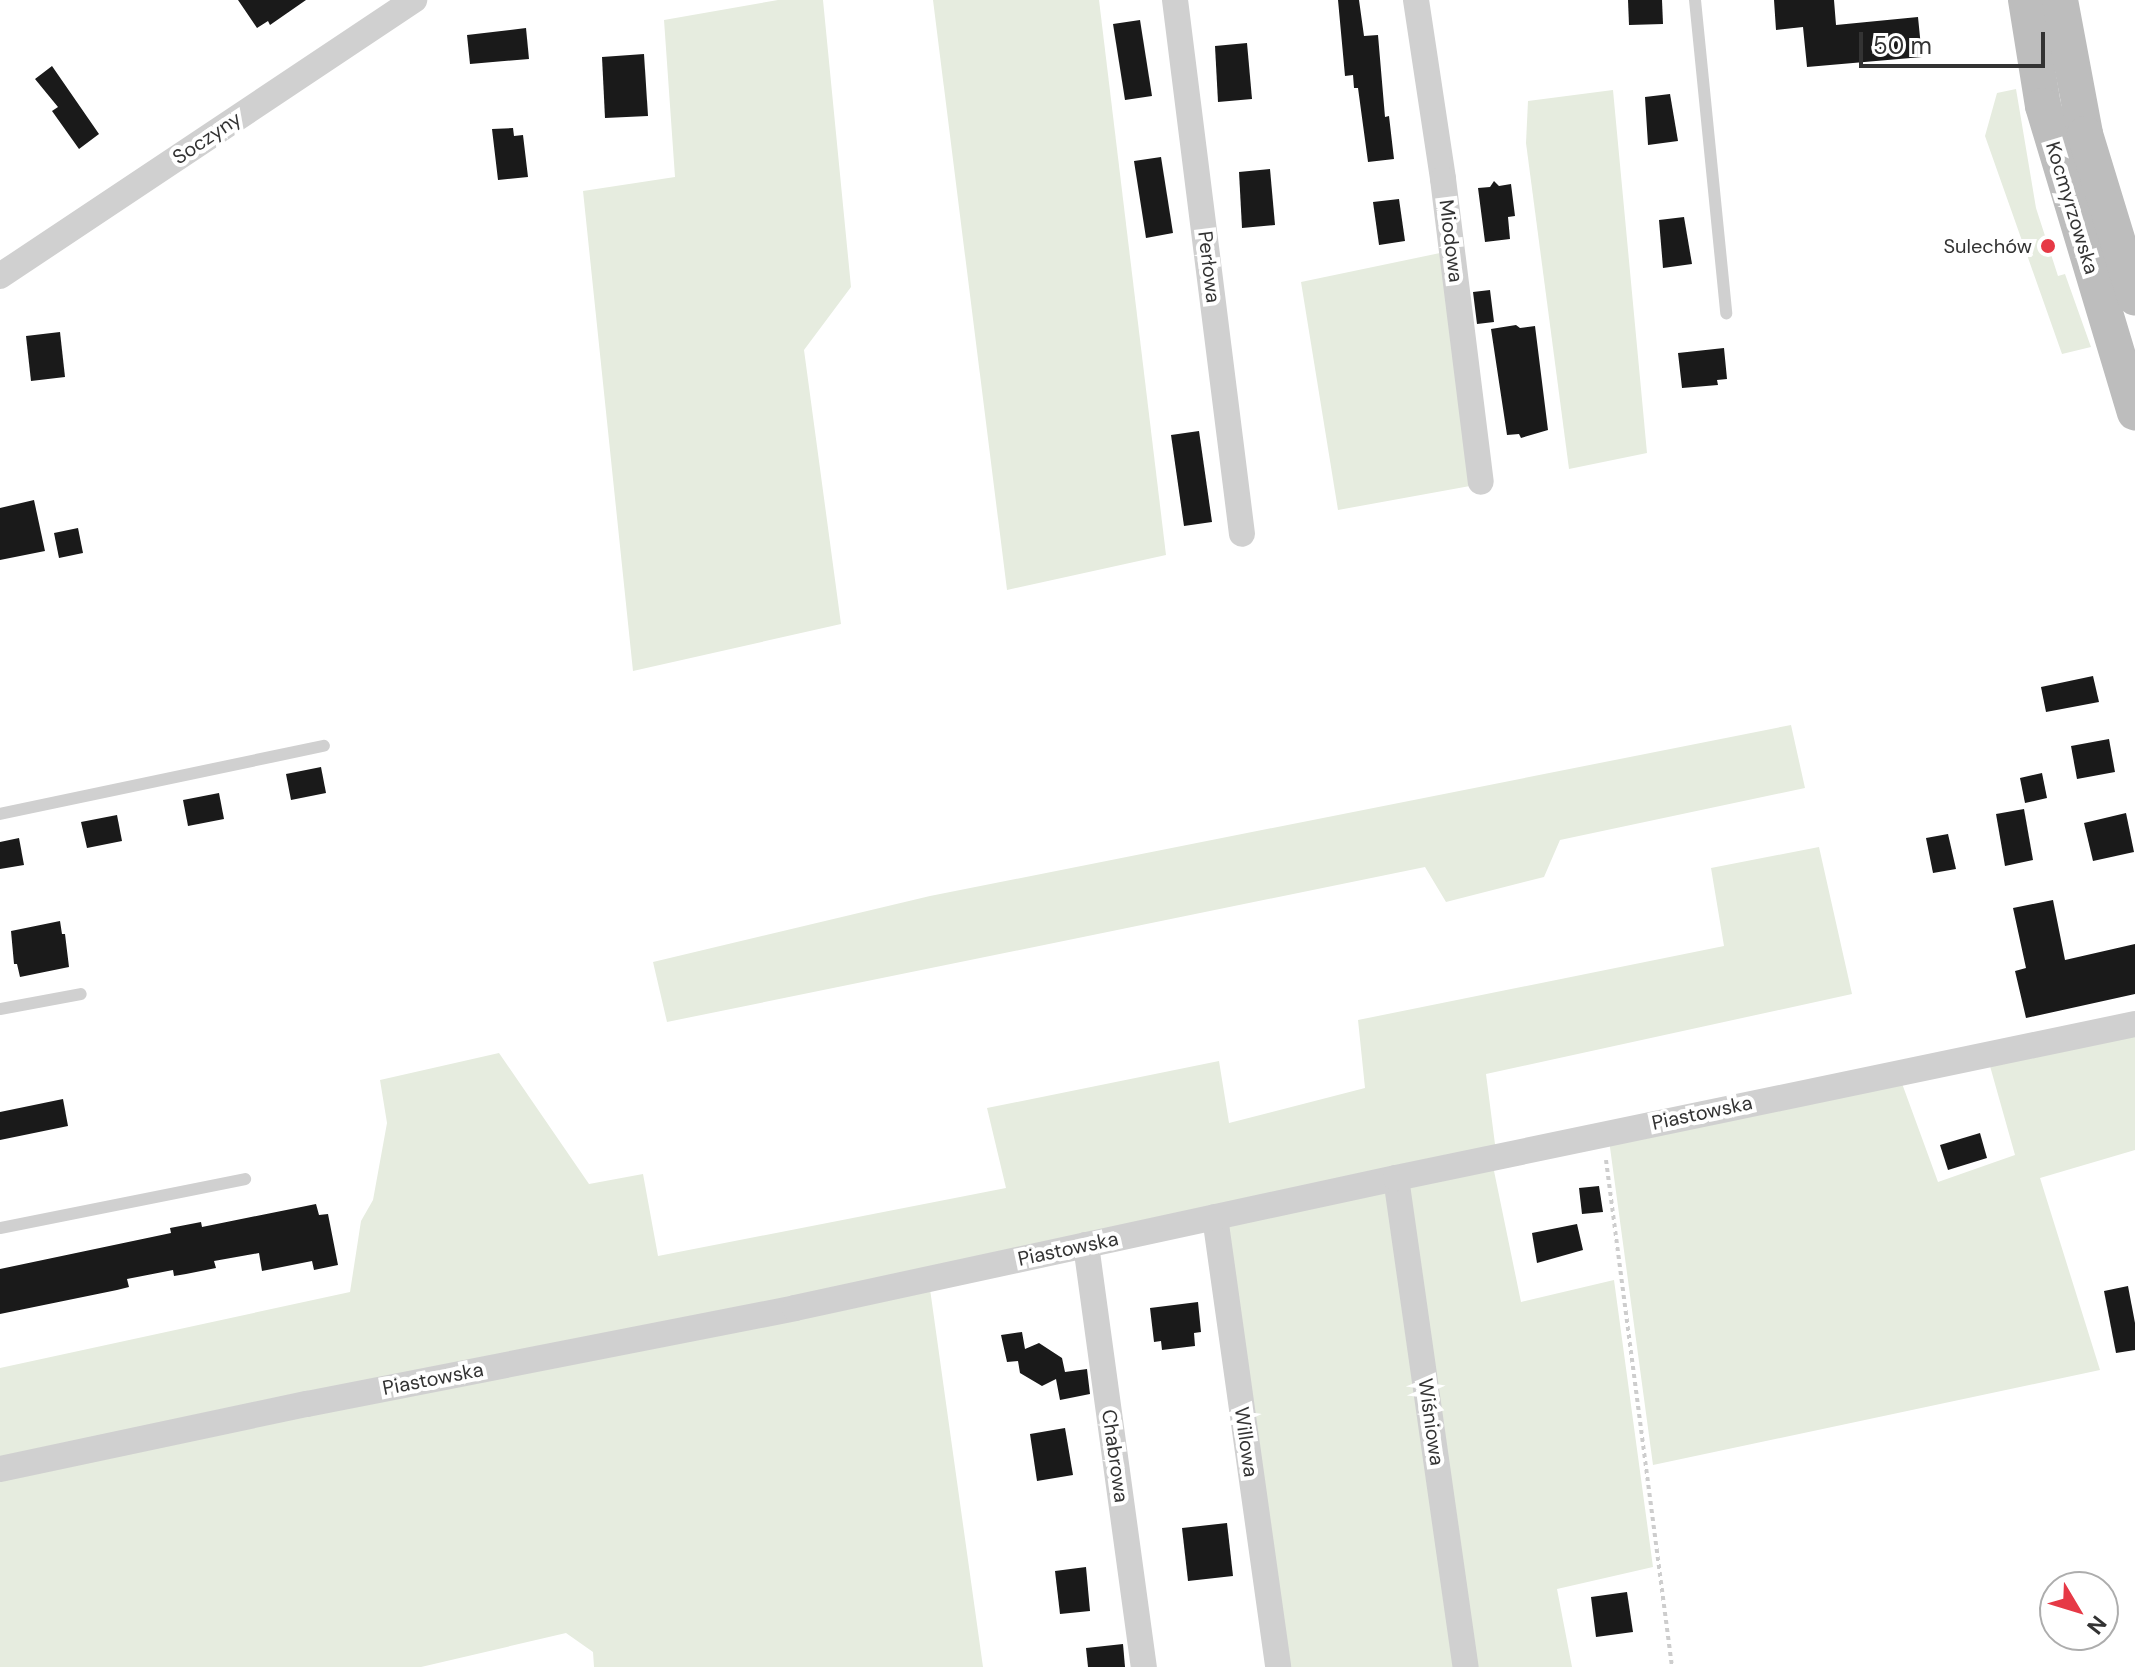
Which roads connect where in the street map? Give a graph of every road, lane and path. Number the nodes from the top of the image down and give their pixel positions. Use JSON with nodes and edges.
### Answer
{"nodes":[{"id":1,"x":414,"y":0,"type":"edge"},
{"id":2,"x":1175,"y":0,"type":"edge"},
{"id":3,"x":1416,"y":0,"type":"edge"},
{"id":4,"x":1695,"y":0,"type":"edge"},
{"id":5,"x":2026,"y":0,"type":"edge"},
{"id":6,"x":2060,"y":0,"type":"edge"},
{"id":7,"x":0,"y":276,"type":"edge"},
{"id":8,"x":2135,"y":298,"type":"edge"},
{"id":9,"x":1726,"y":313,"type":"dead end"},
{"id":10,"x":2135,"y":413,"type":"edge"},
{"id":11,"x":1481,"y":482,"type":"dead end"},
{"id":12,"x":1242,"y":534,"type":"dead end"},
{"id":13,"x":324,"y":746,"type":"dead end"},
{"id":14,"x":0,"y":814,"type":"edge"},
{"id":15,"x":81,"y":994,"type":"dead end"},
{"id":16,"x":0,"y":1009,"type":"edge"},
{"id":17,"x":2135,"y":1024,"type":"edge"},
{"id":18,"x":1603,"y":1134,"type":"junction"},
{"id":19,"x":1396,"y":1178,"type":"junction"},
{"id":20,"x":245,"y":1179,"type":"dead end"},
{"id":21,"x":1215,"y":1217,"type":"junction"},
{"id":22,"x":0,"y":1228,"type":"edge"},
{"id":23,"x":1086,"y":1245,"type":"junction"},
{"id":24,"x":0,"y":1469,"type":"edge"},
{"id":25,"x":1144,"y":1667,"type":"edge"},
{"id":26,"x":1278,"y":1667,"type":"edge"},
{"id":27,"x":1466,"y":1667,"type":"edge"},
{"id":28,"x":1672,"y":1667,"type":"edge"}],
"edges":[{"from":1,"to":7,"type":"street","name":"Soczyny"},
{"from":2,"to":12,"type":"street","name":"Perłowa"},
{"from":3,"to":11,"type":"street","name":"Miodowa"},
{"from":4,"to":9,"type":"lane"},
{"from":5,"to":10,"type":"main road","name":"Kocmyrzowska"},
{"from":6,"to":8,"type":"main road","name":"Kocmyrzowska"},
{"from":13,"to":14,"type":"lane"},
{"from":15,"to":16,"type":"lane"},
{"from":17,"to":18,"type":"street","name":"Piastowska"},
{"from":18,"to":19,"type":"street","name":"Piastowska"},
{"from":18,"to":28,"type":"path"},
{"from":19,"to":21,"type":"street","name":"Piastowska"},
{"from":19,"to":27,"type":"street","name":"Wiśniowa"},
{"from":20,"to":22,"type":"lane"},
{"from":21,"to":23,"type":"street","name":"Piastowska"},
{"from":21,"to":26,"type":"street","name":"Willowa"},
{"from":23,"to":24,"type":"street","name":"Piastowska"},
{"from":23,"to":25,"type":"street","name":"Chabrowa"}]}
